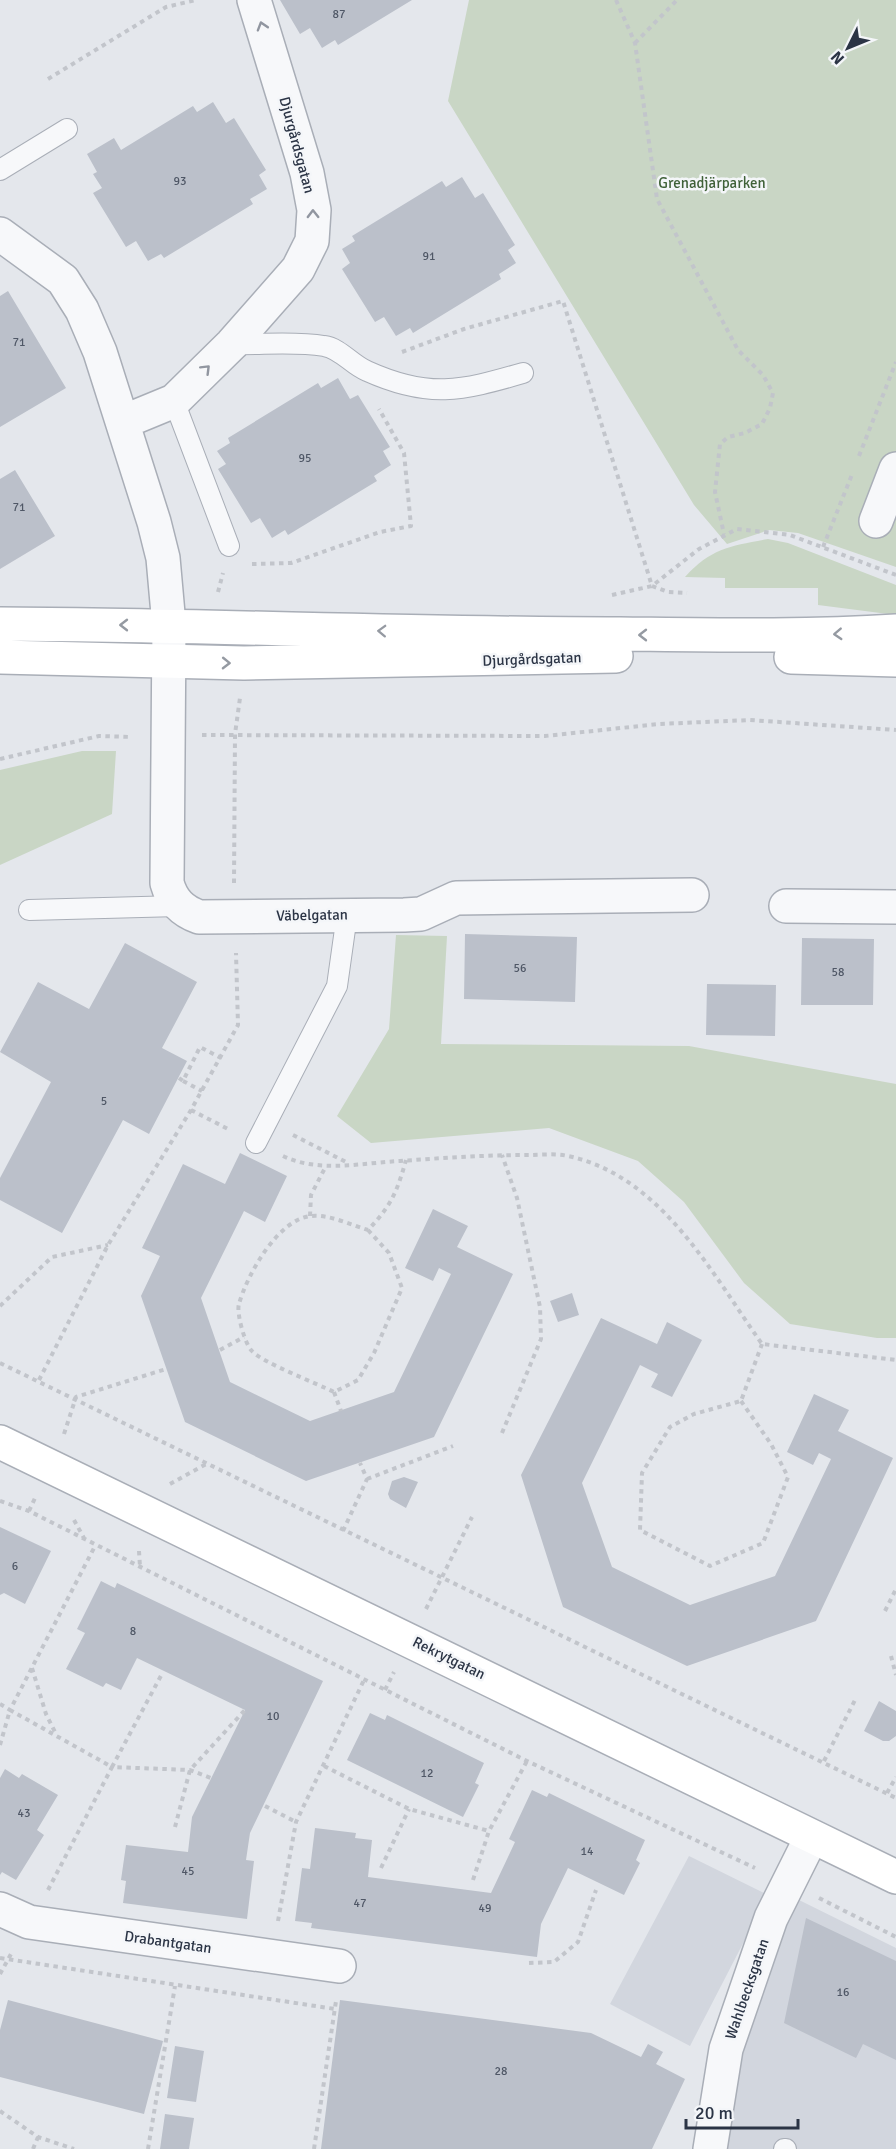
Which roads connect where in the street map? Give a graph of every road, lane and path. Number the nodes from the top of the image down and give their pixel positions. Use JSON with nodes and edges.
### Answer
{"nodes":[{"id":1,"x":196,"y":0,"type":"edge"},
{"id":2,"x":254,"y":0,"type":"edge"},
{"id":3,"x":615,"y":0,"type":"edge"},
{"id":4,"x":677,"y":0,"type":"edge"},
{"id":5,"x":635,"y":43,"type":"junction"},
{"id":6,"x":48,"y":79,"type":"dead end"},
{"id":7,"x":67,"y":129,"type":"dead end"},
{"id":8,"x":0,"y":170,"type":"edge"},
{"id":9,"x":0,"y":234,"type":"edge"},
{"id":10,"x":507,"y":318,"type":"dead end"},
{"id":11,"x":232,"y":344,"type":"junction"},
{"id":12,"x":523,"y":373,"type":"dead end"},
{"id":13,"x":174,"y":401,"type":"junction"},
{"id":14,"x":123,"y":422,"type":"junction"},
{"id":15,"x":896,"y":469,"type":"edge"},
{"id":16,"x":876,"y":521,"type":"dead end"},
{"id":17,"x":411,"y":526,"type":"dead end"},
{"id":18,"x":724,"y":534,"type":"junction"},
{"id":19,"x":229,"y":546,"type":"dead end"},
{"id":20,"x":247,"y":564,"type":"dead end"},
{"id":21,"x":896,"y":575,"type":"edge"},
{"id":22,"x":652,"y":586,"type":"junction"},
{"id":23,"x":687,"y":593,"type":"dead end"},
{"id":24,"x":0,"y":624,"type":"edge"},
{"id":25,"x":169,"y":625,"type":"junction"},
{"id":26,"x":896,"y":631,"type":"edge"},
{"id":27,"x":0,"y":657,"type":"edge"},
{"id":28,"x":896,"y":660,"type":"edge"},
{"id":29,"x":168,"y":662,"type":"junction"},
{"id":30,"x":244,"y":663,"type":"junction"},
{"id":31,"x":896,"y":730,"type":"edge"},
{"id":32,"x":235,"y":734,"type":"junction"},
{"id":33,"x":167,"y":737,"type":"junction"},
{"id":34,"x":0,"y":759,"type":"edge"},
{"id":35,"x":692,"y":895,"type":"dead end"},
{"id":36,"x":179,"y":906,"type":"junction"},
{"id":37,"x":786,"y":906,"type":"dead end"},
{"id":38,"x":896,"y":907,"type":"edge"},
{"id":39,"x":29,"y":910,"type":"dead end"},
{"id":40,"x":347,"y":915,"type":"junction"},
{"id":41,"x":234,"y":917,"type":"junction"},
{"id":42,"x":221,"y":1058,"type":"junction"},
{"id":43,"x":202,"y":1091,"type":"junction"},
{"id":44,"x":191,"y":1110,"type":"junction"},
{"id":45,"x":268,"y":1121,"type":"junction"},
{"id":46,"x":256,"y":1143,"type":"junction"},
{"id":47,"x":502,"y":1155,"type":"junction"},
{"id":48,"x":405,"y":1160,"type":"junction"},
{"id":49,"x":348,"y":1164,"type":"junction"},
{"id":50,"x":326,"y":1166,"type":"junction"},
{"id":51,"x":310,"y":1216,"type":"junction"},
{"id":52,"x":368,"y":1230,"type":"junction"},
{"id":53,"x":108,"y":1245,"type":"junction"},
{"id":54,"x":0,"y":1306,"type":"edge"},
{"id":55,"x":244,"y":1337,"type":"junction"},
{"id":56,"x":762,"y":1344,"type":"junction"},
{"id":57,"x":220,"y":1350,"type":"dead end"},
{"id":58,"x":896,"y":1360,"type":"edge"},
{"id":59,"x":0,"y":1363,"type":"edge"},
{"id":60,"x":166,"y":1369,"type":"dead end"},
{"id":61,"x":39,"y":1380,"type":"junction"},
{"id":62,"x":334,"y":1392,"type":"junction"},
{"id":63,"x":76,"y":1397,"type":"junction"},
{"id":64,"x":741,"y":1401,"type":"junction"},
{"id":65,"x":341,"y":1411,"type":"dead end"},
{"id":66,"x":502,"y":1433,"type":"dead end"},
{"id":67,"x":0,"y":1442,"type":"edge"},
{"id":68,"x":453,"y":1446,"type":"dead end"},
{"id":69,"x":208,"y":1462,"type":"junction"},
{"id":70,"x":360,"y":1463,"type":"dead end"},
{"id":71,"x":367,"y":1479,"type":"junction"},
{"id":72,"x":168,"y":1485,"type":"dead end"},
{"id":73,"x":0,"y":1501,"type":"edge"},
{"id":74,"x":472,"y":1517,"type":"dead end"},
{"id":75,"x":343,"y":1532,"type":"junction"},
{"id":76,"x":95,"y":1546,"type":"junction"},
{"id":77,"x":443,"y":1577,"type":"junction"},
{"id":78,"x":896,"y":1589,"type":"edge"},
{"id":79,"x":885,"y":1611,"type":"dead end"},
{"id":80,"x":891,"y":1656,"type":"dead end"},
{"id":81,"x":32,"y":1667,"type":"junction"},
{"id":82,"x":164,"y":1672,"type":"dead end"},
{"id":83,"x":896,"y":1675,"type":"edge"},
{"id":84,"x":364,"y":1680,"type":"junction"},
{"id":85,"x":855,"y":1700,"type":"dead end"},
{"id":86,"x":0,"y":1704,"type":"edge"},
{"id":87,"x":10,"y":1710,"type":"junction"},
{"id":88,"x":245,"y":1710,"type":"dead end"},
{"id":89,"x":57,"y":1735,"type":"junction"},
{"id":90,"x":0,"y":1745,"type":"edge"},
{"id":91,"x":527,"y":1761,"type":"junction"},
{"id":92,"x":824,"y":1761,"type":"junction"},
{"id":93,"x":324,"y":1766,"type":"junction"},
{"id":94,"x":112,"y":1767,"type":"junction"},
{"id":95,"x":190,"y":1770,"type":"junction"},
{"id":96,"x":896,"y":1777,"type":"edge"},
{"id":97,"x":211,"y":1778,"type":"dead end"},
{"id":98,"x":887,"y":1793,"type":"junction"},
{"id":99,"x":896,"y":1798,"type":"edge"},
{"id":100,"x":265,"y":1806,"type":"dead end"},
{"id":101,"x":409,"y":1809,"type":"junction"},
{"id":102,"x":296,"y":1822,"type":"junction"},
{"id":103,"x":175,"y":1827,"type":"dead end"},
{"id":104,"x":489,"y":1831,"type":"junction"},
{"id":105,"x":811,"y":1838,"type":"junction"},
{"id":106,"x":381,"y":1868,"type":"dead end"},
{"id":107,"x":896,"y":1877,"type":"edge"},
{"id":108,"x":473,"y":1880,"type":"dead end"},
{"id":109,"x":789,"y":1884,"type":"junction"},
{"id":110,"x":596,"y":1890,"type":"dead end"},
{"id":111,"x":0,"y":1909,"type":"edge"},
{"id":112,"x":30,"y":1922,"type":"junction"},
{"id":113,"x":277,"y":1929,"type":"dead end"},
{"id":114,"x":896,"y":1937,"type":"edge"},
{"id":115,"x":0,"y":1958,"type":"edge"},
{"id":116,"x":529,"y":1963,"type":"dead end"},
{"id":117,"x":339,"y":1966,"type":"joint"},
{"id":118,"x":175,"y":1986,"type":"junction"},
{"id":119,"x":335,"y":2009,"type":"junction"},
{"id":120,"x":0,"y":2111,"type":"edge"},
{"id":121,"x":38,"y":2137,"type":"junction"},
{"id":122,"x":33,"y":2149,"type":"edge"},
{"id":123,"x":74,"y":2149,"type":"edge"},
{"id":124,"x":147,"y":2149,"type":"edge"},
{"id":125,"x":315,"y":2149,"type":"edge"},
{"id":126,"x":710,"y":2149,"type":"edge"}],
"edges":[{"from":1,"to":6,"type":"path"},
{"from":11,"to":2,"type":"street","name":"Djurgårdsgatan","one_way":true},
{"from":3,"to":5,"type":"path"},
{"from":4,"to":5,"type":"path"},
{"from":5,"to":18,"type":"path"},
{"from":7,"to":8,"type":"lane"},
{"from":9,"to":14,"type":"street"},
{"from":10,"to":22,"type":"path"},
{"from":11,"to":12,"type":"lane"},
{"from":13,"to":11,"type":"street","name":"Djurgårdsgatan","one_way":true},
{"from":13,"to":14,"type":"street","name":"Djurgårdsgatan"},
{"from":13,"to":19,"type":"lane"},
{"from":14,"to":25,"type":"street"},
{"from":15,"to":16,"type":"street"},
{"from":17,"to":20,"type":"path"},
{"from":18,"to":21,"type":"path"},
{"from":18,"to":22,"type":"path"},
{"from":22,"to":23,"type":"path"},
{"from":25,"to":24,"type":"main road","name":"Djurgårdsgatan","one_way":true},
{"from":26,"to":25,"type":"main road","name":"Djurgårdsgatan","one_way":true},
{"from":25,"to":29,"type":"street"},
{"from":27,"to":29,"type":"main road","name":"Djurgårdsgatan"},
{"from":28,"to":30,"type":"main road","name":"Djurgårdsgatan"},
{"from":29,"to":30,"type":"main road","name":"Djurgårdsgatan","one_way":true},
{"from":29,"to":33,"type":"street"},
{"from":30,"to":32,"type":"path"},
{"from":31,"to":32,"type":"path"},
{"from":32,"to":33,"type":"path"},
{"from":32,"to":41,"type":"path"},
{"from":33,"to":34,"type":"path"},
{"from":33,"to":36,"type":"street"},
{"from":35,"to":40,"type":"street","name":"Väbelgatan"},
{"from":36,"to":39,"type":"lane"},
{"from":36,"to":41,"type":"street","name":"Väbelgatan"},
{"from":37,"to":38,"type":"street"},
{"from":40,"to":41,"type":"street","name":"Väbelgatan"},
{"from":40,"to":45,"type":"lane"},
{"from":41,"to":42,"type":"path"},
{"from":42,"to":43,"type":"path"},
{"from":42,"to":43,"type":"path"},
{"from":43,"to":44,"type":"path"},
{"from":44,"to":46,"type":"path"},
{"from":44,"to":53,"type":"path"},
{"from":45,"to":46,"type":"lane"},
{"from":45,"to":49,"type":"path"},
{"from":46,"to":50,"type":"path"},
{"from":47,"to":48,"type":"path"},
{"from":47,"to":56,"type":"path"},
{"from":47,"to":66,"type":"path"},
{"from":48,"to":49,"type":"path"},
{"from":48,"to":52,"type":"path"},
{"from":49,"to":50,"type":"path"},
{"from":50,"to":51,"type":"path"},
{"from":51,"to":52,"type":"path"},
{"from":51,"to":55,"type":"path"},
{"from":52,"to":62,"type":"path"},
{"from":53,"to":54,"type":"path"},
{"from":53,"to":61,"type":"path"},
{"from":55,"to":57,"type":"path"},
{"from":55,"to":62,"type":"path"},
{"from":56,"to":58,"type":"path"},
{"from":56,"to":64,"type":"path"},
{"from":59,"to":61,"type":"path"},
{"from":60,"to":63,"type":"path"},
{"from":61,"to":63,"type":"path"},
{"from":62,"to":65,"type":"path"},
{"from":63,"to":69,"type":"path"},
{"from":64,"to":64,"type":"path"},
{"from":67,"to":105,"type":"main road","name":"Rekrytgatan"},
{"from":68,"to":71,"type":"path"},
{"from":69,"to":72,"type":"path"},
{"from":69,"to":75,"type":"path"},
{"from":70,"to":71,"type":"path"},
{"from":71,"to":75,"type":"path"},
{"from":73,"to":76,"type":"path"},
{"from":74,"to":77,"type":"path"},
{"from":75,"to":77,"type":"path"},
{"from":76,"to":81,"type":"path"},
{"from":76,"to":84,"type":"path"},
{"from":77,"to":92,"type":"path"},
{"from":78,"to":79,"type":"path"},
{"from":80,"to":83,"type":"path"},
{"from":81,"to":87,"type":"path"},
{"from":81,"to":89,"type":"path"},
{"from":82,"to":94,"type":"path"},
{"from":84,"to":91,"type":"path"},
{"from":84,"to":93,"type":"path"},
{"from":85,"to":92,"type":"path"},
{"from":86,"to":87,"type":"path"},
{"from":87,"to":89,"type":"path"},
{"from":87,"to":90,"type":"path"},
{"from":88,"to":95,"type":"path"},
{"from":89,"to":94,"type":"path"},
{"from":91,"to":104,"type":"path"},
{"from":91,"to":109,"type":"path"},
{"from":92,"to":98,"type":"path"},
{"from":93,"to":101,"type":"path"},
{"from":93,"to":102,"type":"path"},
{"from":94,"to":95,"type":"path"},
{"from":94,"to":112,"type":"path"},
{"from":95,"to":97,"type":"path"},
{"from":95,"to":103,"type":"path"},
{"from":96,"to":98,"type":"path"},
{"from":98,"to":99,"type":"path"},
{"from":100,"to":102,"type":"path"},
{"from":101,"to":104,"type":"path"},
{"from":101,"to":106,"type":"path"},
{"from":102,"to":113,"type":"path"},
{"from":104,"to":108,"type":"path"},
{"from":105,"to":107,"type":"main road","name":"Rekrytgatan"},
{"from":105,"to":109,"type":"street","name":"Wahlbecksgatan"},
{"from":109,"to":114,"type":"path"},
{"from":109,"to":126,"type":"street","name":"Wahlbecksgatan"},
{"from":110,"to":116,"type":"path"},
{"from":111,"to":112,"type":"street","name":"Drabantgatan"},
{"from":112,"to":117,"type":"street","name":"Drabantgatan"},
{"from":115,"to":118,"type":"path"},
{"from":117,"to":119,"type":"path"},
{"from":118,"to":119,"type":"path"},
{"from":118,"to":124,"type":"path"},
{"from":119,"to":125,"type":"path"},
{"from":120,"to":121,"type":"path"},
{"from":121,"to":122,"type":"path"},
{"from":121,"to":123,"type":"path"}]}
